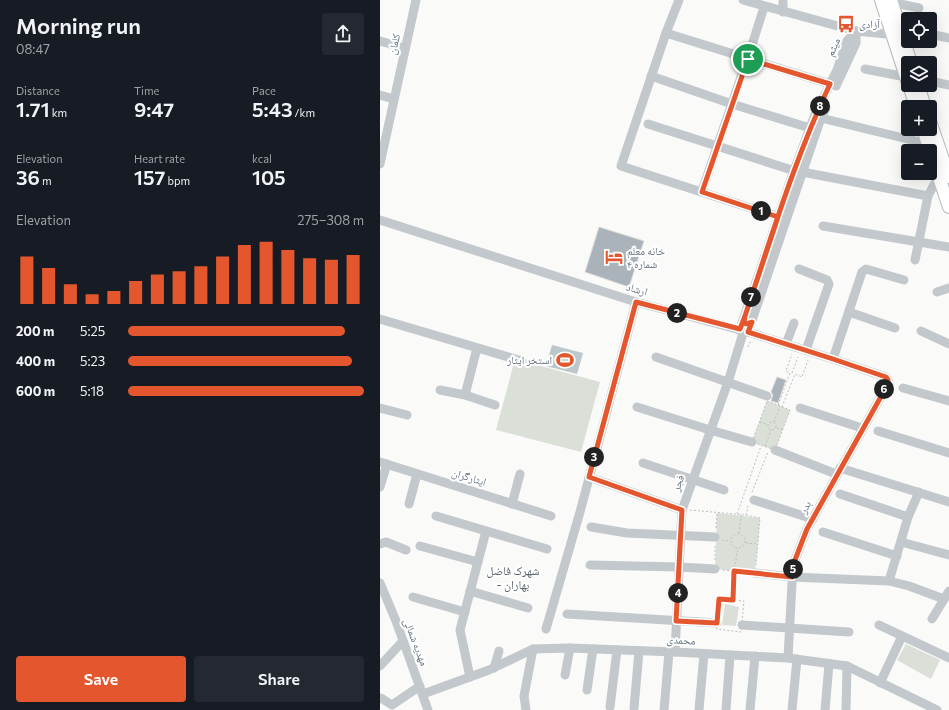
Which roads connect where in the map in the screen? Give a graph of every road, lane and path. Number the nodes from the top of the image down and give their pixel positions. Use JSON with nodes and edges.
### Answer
{"nodes":[{"id":1,"x":416,"y":0,"type":"edge"},
{"id":2,"x":679,"y":0,"type":"edge"},
{"id":3,"x":742,"y":0,"type":"edge"},
{"id":4,"x":783,"y":0,"type":"edge"},
{"id":5,"x":884,"y":1,"type":"edge"},
{"id":6,"x":764,"y":6,"type":"junction"},
{"id":7,"x":919,"y":8,"type":"dead end"},
{"id":8,"x":782,"y":12,"type":"junction"},
{"id":9,"x":856,"y":32,"type":"junction"},
{"id":10,"x":900,"y":32,"type":"edge"},
{"id":11,"x":666,"y":33,"type":"junction"},
{"id":12,"x":937,"y":35,"type":"edge"},
{"id":13,"x":949,"y":38,"type":"edge"},
{"id":14,"x":380,"y":41,"type":"edge"},
{"id":15,"x":405,"y":48,"type":"junction"},
{"id":16,"x":904,"y":56,"type":"edge"},
{"id":17,"x":909,"y":56,"type":"edge"},
{"id":18,"x":748,"y":59,"type":"junction"},
{"id":19,"x":865,"y":69,"type":"dead end"},
{"id":20,"x":651,"y":76,"type":"junction"},
{"id":21,"x":901,"y":80,"type":"edge"},
{"id":22,"x":937,"y":82,"type":"edge"},
{"id":23,"x":830,"y":84,"type":"junction"},
{"id":24,"x":949,"y":85,"type":"edge"},
{"id":25,"x":380,"y":95,"type":"edge"},
{"id":26,"x":394,"y":99,"type":"junction"},
{"id":27,"x":732,"y":104,"type":"junction"},
{"id":28,"x":821,"y":118,"type":"junction"},
{"id":29,"x":648,"y":124,"type":"dead end"},
{"id":30,"x":810,"y":128,"type":"junction"},
{"id":31,"x":930,"y":136,"type":"edge"},
{"id":32,"x":937,"y":136,"type":"edge"},
{"id":33,"x":717,"y":146,"type":"junction"},
{"id":34,"x":941,"y":146,"type":"edge"},
{"id":35,"x":949,"y":154,"type":"edge"},
{"id":36,"x":380,"y":160,"type":"edge"},
{"id":37,"x":799,"y":172,"type":"junction"},
{"id":38,"x":946,"y":175,"type":"edge"},
{"id":39,"x":702,"y":192,"type":"junction"},
{"id":40,"x":928,"y":196,"type":"junction"},
{"id":41,"x":949,"y":207,"type":"edge"},
{"id":42,"x":778,"y":217,"type":"junction"},
{"id":43,"x":380,"y":220,"type":"edge"},
{"id":44,"x":824,"y":226,"type":"dead end"},
{"id":45,"x":919,"y":242,"type":"junction"},
{"id":46,"x":949,"y":247,"type":"edge"},
{"id":47,"x":915,"y":260,"type":"dead end"},
{"id":48,"x":799,"y":269,"type":"dead end"},
{"id":49,"x":904,"y":280,"type":"dead end"},
{"id":50,"x":949,"y":288,"type":"edge"},
{"id":51,"x":937,"y":292,"type":"dead end"},
{"id":52,"x":636,"y":302,"type":"junction"},
{"id":53,"x":849,"y":312,"type":"junction"},
{"id":54,"x":380,"y":320,"type":"edge"},
{"id":55,"x":748,"y":321,"type":"junction"},
{"id":56,"x":794,"y":322,"type":"dead end"},
{"id":57,"x":895,"y":328,"type":"dead end"},
{"id":58,"x":744,"y":330,"type":"junction"},
{"id":59,"x":921,"y":330,"type":"dead end"},
{"id":60,"x":754,"y":341,"type":"dead end"},
{"id":61,"x":949,"y":344,"type":"edge"},
{"id":62,"x":477,"y":348,"type":"junction"},
{"id":63,"x":800,"y":348,"type":"junction"},
{"id":64,"x":747,"y":349,"type":"dead end"},
{"id":65,"x":656,"y":357,"type":"dead end"},
{"id":66,"x":833,"y":359,"type":"junction"},
{"id":67,"x":522,"y":361,"type":"dead end"},
{"id":68,"x":790,"y":372,"type":"junction"},
{"id":69,"x":792,"y":373,"type":"junction"},
{"id":70,"x":795,"y":374,"type":"junction"},
{"id":71,"x":888,"y":380,"type":"joint"},
{"id":72,"x":728,"y":382,"type":"junction"},
{"id":73,"x":903,"y":388,"type":"dead end"},
{"id":74,"x":440,"y":390,"type":"dead end"},
{"id":75,"x":465,"y":395,"type":"junction"},
{"id":76,"x":767,"y":396,"type":"dead end"},
{"id":77,"x":949,"y":401,"type":"edge"},
{"id":78,"x":495,"y":405,"type":"dead end"},
{"id":79,"x":779,"y":405,"type":"junction"},
{"id":80,"x":637,"y":407,"type":"dead end"},
{"id":81,"x":782,"y":407,"type":"junction"},
{"id":82,"x":380,"y":408,"type":"edge"},
{"id":83,"x":800,"y":408,"type":"dead end"},
{"id":84,"x":407,"y":415,"type":"dead end"},
{"id":85,"x":759,"y":422,"type":"junction"},
{"id":86,"x":774,"y":422,"type":"junction"},
{"id":87,"x":768,"y":425,"type":"junction"},
{"id":88,"x":776,"y":428,"type":"junction"},
{"id":89,"x":862,"y":428,"type":"junction"},
{"id":90,"x":710,"y":430,"type":"junction"},
{"id":91,"x":771,"y":430,"type":"junction"},
{"id":92,"x":782,"y":430,"type":"junction"},
{"id":93,"x":878,"y":431,"type":"dead end"},
{"id":94,"x":752,"y":442,"type":"junction"},
{"id":95,"x":762,"y":445,"type":"junction"},
{"id":96,"x":765,"y":447,"type":"junction"},
{"id":97,"x":772,"y":449,"type":"junction"},
{"id":98,"x":949,"y":453,"type":"edge"},
{"id":99,"x":383,"y":463,"type":"edge"},
{"id":100,"x":643,"y":463,"type":"dead end"},
{"id":101,"x":838,"y":471,"type":"junction"},
{"id":102,"x":417,"y":474,"type":"junction"},
{"id":103,"x":520,"y":474,"type":"dead end"},
{"id":104,"x":589,"y":477,"type":"junction"},
{"id":105,"x":692,"y":480,"type":"junction"},
{"id":106,"x":380,"y":487,"type":"edge"},
{"id":107,"x":724,"y":490,"type":"dead end"},
{"id":108,"x":919,"y":492,"type":"junction"},
{"id":109,"x":840,"y":494,"type":"dead end"},
{"id":110,"x":752,"y":498,"type":"junction"},
{"id":111,"x":949,"y":502,"type":"edge"},
{"id":112,"x":408,"y":504,"type":"dead end"},
{"id":113,"x":512,"y":504,"type":"junction"},
{"id":114,"x":682,"y":510,"type":"junction"},
{"id":115,"x":737,"y":514,"type":"junction"},
{"id":116,"x":741,"y":515,"type":"junction"},
{"id":117,"x":746,"y":515,"type":"junction"},
{"id":118,"x":436,"y":516,"type":"dead end"},
{"id":119,"x":551,"y":516,"type":"dead end"},
{"id":120,"x":908,"y":517,"type":"junction"},
{"id":121,"x":813,"y":519,"type":"junction"},
{"id":122,"x":591,"y":527,"type":"dead end"},
{"id":123,"x":486,"y":531,"type":"junction"},
{"id":124,"x":823,"y":532,"type":"dead end"},
{"id":125,"x":738,"y":534,"type":"junction"},
{"id":126,"x":681,"y":535,"type":"junction"},
{"id":127,"x":719,"y":538,"type":"joint"},
{"id":128,"x":731,"y":541,"type":"junction"},
{"id":129,"x":901,"y":542,"type":"junction"},
{"id":130,"x":745,"y":543,"type":"junction"},
{"id":131,"x":380,"y":544,"type":"edge"},
{"id":132,"x":757,"y":544,"type":"junction"},
{"id":133,"x":420,"y":546,"type":"dead end"},
{"id":134,"x":738,"y":548,"type":"junction"},
{"id":135,"x":547,"y":549,"type":"dead end"},
{"id":136,"x":406,"y":550,"type":"dead end"},
{"id":137,"x":949,"y":555,"type":"edge"},
{"id":138,"x":897,"y":556,"type":"junction"},
{"id":139,"x":478,"y":562,"type":"junction"},
{"id":140,"x":590,"y":565,"type":"dead end"},
{"id":141,"x":679,"y":567,"type":"junction"},
{"id":142,"x":715,"y":569,"type":"joint"},
{"id":143,"x":734,"y":571,"type":"junction"},
{"id":144,"x":755,"y":573,"type":"junction"},
{"id":145,"x":792,"y":577,"type":"junction"},
{"id":146,"x":889,"y":582,"type":"junction"},
{"id":147,"x":380,"y":583,"type":"edge"},
{"id":148,"x":470,"y":591,"type":"junction"},
{"id":149,"x":949,"y":591,"type":"edge"},
{"id":150,"x":413,"y":597,"type":"dead end"},
{"id":151,"x":944,"y":599,"type":"junction"},
{"id":152,"x":733,"y":600,"type":"junction"},
{"id":153,"x":528,"y":608,"type":"dead end"},
{"id":154,"x":465,"y":612,"type":"junction"},
{"id":155,"x":567,"y":614,"type":"dead end"},
{"id":156,"x":932,"y":619,"type":"dead end"},
{"id":157,"x":676,"y":621,"type":"junction"},
{"id":158,"x":717,"y":623,"type":"junction"},
{"id":159,"x":742,"y":625,"type":"junction"},
{"id":160,"x":879,"y":625,"type":"dead end"},
{"id":161,"x":790,"y":628,"type":"junction"},
{"id":162,"x":546,"y":629,"type":"dead end"},
{"id":163,"x":850,"y":632,"type":"dead end"},
{"id":164,"x":902,"y":636,"type":"junction"},
{"id":165,"x":403,"y":641,"type":"junction"},
{"id":166,"x":570,"y":648,"type":"junction"},
{"id":167,"x":533,"y":649,"type":"junction"},
{"id":168,"x":593,"y":649,"type":"junction"},
{"id":169,"x":617,"y":650,"type":"junction"},
{"id":170,"x":639,"y":651,"type":"junction"},
{"id":171,"x":499,"y":652,"type":"dead end"},
{"id":172,"x":672,"y":652,"type":"junction"},
{"id":173,"x":704,"y":654,"type":"junction"},
{"id":174,"x":730,"y":655,"type":"junction"},
{"id":175,"x":754,"y":656,"type":"junction"},
{"id":176,"x":949,"y":658,"type":"edge"},
{"id":177,"x":793,"y":659,"type":"junction"},
{"id":178,"x":829,"y":664,"type":"junction"},
{"id":179,"x":380,"y":666,"type":"edge"},
{"id":180,"x":847,"y":666,"type":"junction"},
{"id":181,"x":494,"y":668,"type":"junction"},
{"id":182,"x":565,"y":675,"type":"dead end"},
{"id":183,"x":470,"y":677,"type":"junction"},
{"id":184,"x":880,"y":683,"type":"junction"},
{"id":185,"x":421,"y":690,"type":"junction"},
{"id":186,"x":587,"y":690,"type":"dead end"},
{"id":187,"x":381,"y":698,"type":"edge"},
{"id":188,"x":610,"y":707,"type":"dead end"},
{"id":189,"x":634,"y":708,"type":"dead end"},
{"id":190,"x":428,"y":710,"type":"edge"},
{"id":191,"x":526,"y":710,"type":"edge"},
{"id":192,"x":664,"y":710,"type":"edge"},
{"id":193,"x":699,"y":710,"type":"edge"},
{"id":194,"x":726,"y":710,"type":"edge"},
{"id":195,"x":750,"y":710,"type":"edge"},
{"id":196,"x":792,"y":710,"type":"edge"},
{"id":197,"x":825,"y":710,"type":"edge"},
{"id":198,"x":846,"y":710,"type":"edge"},
{"id":199,"x":937,"y":710,"type":"edge"}],
"edges":[{"from":1,"to":15,"type":"street","name":"کلمان"},
{"from":2,"to":11,"type":"street"},
{"from":3,"to":6,"type":"street"},
{"from":4,"to":8,"type":"street"},
{"from":5,"to":7,"type":"street"},
{"from":5,"to":10,"type":"main road"},
{"from":6,"to":8,"type":"street"},
{"from":6,"to":18,"type":"street"},
{"from":8,"to":9,"type":"street"},
{"from":9,"to":10,"type":"street"},
{"from":9,"to":23,"type":"street","name":"میثم"},
{"from":9,"to":28,"type":"street","name":"میثم"},
{"from":10,"to":16,"type":"main road"},
{"from":10,"to":17,"type":"main road"},
{"from":11,"to":18,"type":"street"},
{"from":11,"to":20,"type":"street"},
{"from":12,"to":13,"type":"street"},
{"from":14,"to":15,"type":"street"},
{"from":15,"to":26,"type":"street","name":"کلمان"},
{"from":18,"to":23,"type":"street"},
{"from":18,"to":27,"type":"street"},
{"from":19,"to":21,"type":"street"},
{"from":20,"to":27,"type":"street"},
{"from":20,"to":39,"type":"street"},
{"from":22,"to":24,"type":"street"},
{"from":23,"to":30,"type":"street","name":"میثم"},
{"from":25,"to":26,"type":"street"},
{"from":26,"to":36,"type":"street","name":"کلمان"},
{"from":27,"to":30,"type":"street"},
{"from":27,"to":33,"type":"street"},
{"from":28,"to":34,"type":"street"},
{"from":28,"to":37,"type":"street","name":"میثم"},
{"from":29,"to":33,"type":"street"},
{"from":30,"to":37,"type":"street","name":"میثم"},
{"from":31,"to":34,"type":"main road"},
{"from":32,"to":34,"type":"main road"},
{"from":33,"to":37,"type":"street"},
{"from":33,"to":39,"type":"street"},
{"from":34,"to":35,"type":"main road"},
{"from":34,"to":38,"type":"main road"},
{"from":37,"to":40,"type":"street"},
{"from":37,"to":42,"type":"street","name":"میثم"},
{"from":37,"to":55,"type":"street","name":"میثم"},
{"from":38,"to":40,"type":"street"},
{"from":38,"to":41,"type":"main road"},
{"from":39,"to":42,"type":"street"},
{"from":40,"to":45,"type":"street"},
{"from":42,"to":55,"type":"street","name":"میثم"},
{"from":43,"to":52,"type":"street","name":"ارشاد"},
{"from":44,"to":45,"type":"street"},
{"from":45,"to":46,"type":"street"},
{"from":45,"to":47,"type":"street"},
{"from":48,"to":63,"type":"street"},
{"from":49,"to":53,"type":"street"},
{"from":50,"to":51,"type":"street"},
{"from":52,"to":58,"type":"street","name":"ارشاد"},
{"from":52,"to":104,"type":"street"},
{"from":53,"to":57,"type":"street"},
{"from":53,"to":66,"type":"street"},
{"from":54,"to":62,"type":"street"},
{"from":55,"to":58,"type":"street","name":"میثم"},
{"from":56,"to":63,"type":"street"},
{"from":58,"to":63,"type":"street","name":"ارشاد"},
{"from":58,"to":72,"type":"street","name":"فجر"},
{"from":59,"to":61,"type":"street"},
{"from":60,"to":64,"type":"path"},
{"from":62,"to":67,"type":"street"},
{"from":62,"to":75,"type":"street"},
{"from":63,"to":66,"type":"street","name":"ارشاد"},
{"from":63,"to":68,"type":"path"},
{"from":63,"to":69,"type":"path"},
{"from":63,"to":70,"type":"path"},
{"from":65,"to":72,"type":"street"},
{"from":66,"to":71,"type":"street","name":"ارشاد"},
{"from":68,"to":69,"type":"path"},
{"from":68,"to":79,"type":"path"},
{"from":69,"to":70,"type":"path"},
{"from":70,"to":81,"type":"path"},
{"from":71,"to":89,"type":"street","name":"بدر"},
{"from":72,"to":76,"type":"street"},
{"from":72,"to":90,"type":"street","name":"فجر"},
{"from":73,"to":77,"type":"street"},
{"from":74,"to":75,"type":"street"},
{"from":75,"to":78,"type":"street"},
{"from":79,"to":81,"type":"path"},
{"from":79,"to":85,"type":"path"},
{"from":79,"to":86,"type":"path"},
{"from":80,"to":90,"type":"street"},
{"from":81,"to":92,"type":"path"},
{"from":82,"to":84,"type":"street"},
{"from":83,"to":89,"type":"street"},
{"from":85,"to":87,"type":"path"},
{"from":85,"to":94,"type":"path"},
{"from":86,"to":87,"type":"path"},
{"from":86,"to":88,"type":"path"},
{"from":87,"to":91,"type":"path"},
{"from":88,"to":91,"type":"path"},
{"from":88,"to":92,"type":"path"},
{"from":89,"to":101,"type":"street","name":"بدر"},
{"from":90,"to":94,"type":"street"},
{"from":90,"to":105,"type":"street","name":"فجر"},
{"from":91,"to":96,"type":"path"},
{"from":92,"to":97,"type":"path"},
{"from":93,"to":98,"type":"street"},
{"from":94,"to":95,"type":"path"},
{"from":95,"to":96,"type":"path"},
{"from":95,"to":115,"type":"path"},
{"from":96,"to":97,"type":"path"},
{"from":97,"to":101,"type":"street"},
{"from":97,"to":110,"type":"path"},
{"from":99,"to":102,"type":"street","name":"ایثارگران"},
{"from":99,"to":106,"type":"street"},
{"from":100,"to":105,"type":"street"},
{"from":101,"to":108,"type":"street"},
{"from":101,"to":121,"type":"street","name":"بدر"},
{"from":102,"to":112,"type":"street"},
{"from":102,"to":113,"type":"street","name":"ایثارگران"},
{"from":103,"to":113,"type":"street"},
{"from":104,"to":114,"type":"street"},
{"from":104,"to":162,"type":"street"},
{"from":105,"to":107,"type":"street"},
{"from":105,"to":114,"type":"street","name":"فجر"},
{"from":108,"to":111,"type":"street"},
{"from":108,"to":120,"type":"street"},
{"from":109,"to":120,"type":"street"},
{"from":110,"to":117,"type":"path"},
{"from":110,"to":121,"type":"street"},
{"from":113,"to":119,"type":"street","name":"ایثارگران"},
{"from":114,"to":115,"type":"path"},
{"from":114,"to":126,"type":"street","name":"فجر"},
{"from":115,"to":116,"type":"path"},
{"from":116,"to":117,"type":"path"},
{"from":116,"to":125,"type":"path"},
{"from":117,"to":132,"type":"path"},
{"from":118,"to":123,"type":"street"},
{"from":120,"to":129,"type":"street"},
{"from":121,"to":145,"type":"street","name":"بدر"},
{"from":122,"to":126,"type":"street"},
{"from":123,"to":135,"type":"street"},
{"from":123,"to":139,"type":"street"},
{"from":124,"to":138,"type":"street"},
{"from":125,"to":128,"type":"path"},
{"from":125,"to":130,"type":"path"},
{"from":126,"to":127,"type":"street"},
{"from":126,"to":141,"type":"street","name":"فجر"},
{"from":127,"to":128,"type":"path"},
{"from":128,"to":134,"type":"path"},
{"from":129,"to":137,"type":"street"},
{"from":129,"to":138,"type":"street"},
{"from":130,"to":132,"type":"path"},
{"from":130,"to":134,"type":"path"},
{"from":131,"to":136,"type":"street"},
{"from":132,"to":144,"type":"path"},
{"from":133,"to":139,"type":"street"},
{"from":134,"to":143,"type":"path"},
{"from":138,"to":146,"type":"street"},
{"from":139,"to":148,"type":"street"},
{"from":140,"to":141,"type":"street"},
{"from":141,"to":142,"type":"street"},
{"from":141,"to":157,"type":"street","name":"فجر"},
{"from":142,"to":143,"type":"path"},
{"from":143,"to":144,"type":"path"},
{"from":143,"to":152,"type":"path"},
{"from":144,"to":145,"type":"street"},
{"from":145,"to":146,"type":"street"},
{"from":145,"to":161,"type":"street","name":"بدر"},
{"from":146,"to":151,"type":"street"},
{"from":147,"to":165,"type":"street","name":"مهدیه شمالی"},
{"from":148,"to":153,"type":"street"},
{"from":148,"to":154,"type":"street"},
{"from":149,"to":151,"type":"street"},
{"from":150,"to":154,"type":"street"},
{"from":151,"to":156,"type":"street"},
{"from":152,"to":158,"type":"path"},
{"from":152,"to":159,"type":"path"},
{"from":154,"to":183,"type":"street"},
{"from":155,"to":157,"type":"street"},
{"from":157,"to":158,"type":"street"},
{"from":157,"to":172,"type":"street","name":"فجر"},
{"from":158,"to":159,"type":"path"},
{"from":159,"to":161,"type":"street"},
{"from":160,"to":164,"type":"street"},
{"from":161,"to":163,"type":"street"},
{"from":161,"to":177,"type":"street","name":"بدر"},
{"from":164,"to":176,"type":"street"},
{"from":164,"to":184,"type":"street"},
{"from":165,"to":179,"type":"street"},
{"from":165,"to":185,"type":"street","name":"مهدیه شمالی"},
{"from":166,"to":167,"type":"street","name":"محمدی"},
{"from":166,"to":168,"type":"street","name":"محمدی"},
{"from":166,"to":182,"type":"street"},
{"from":167,"to":181,"type":"street","name":"محمدی"},
{"from":167,"to":191,"type":"street"},
{"from":168,"to":169,"type":"street","name":"محمدی"},
{"from":168,"to":186,"type":"street"},
{"from":169,"to":170,"type":"street","name":"محمدی"},
{"from":169,"to":188,"type":"street"},
{"from":170,"to":172,"type":"street","name":"محمدی"},
{"from":170,"to":189,"type":"street"},
{"from":171,"to":181,"type":"street"},
{"from":172,"to":173,"type":"street","name":"محمدی"},
{"from":172,"to":192,"type":"street","name":"فجر"},
{"from":173,"to":174,"type":"street","name":"محمدی"},
{"from":173,"to":193,"type":"street"},
{"from":174,"to":175,"type":"street","name":"محمدی"},
{"from":174,"to":194,"type":"street"},
{"from":175,"to":177,"type":"street","name":"محمدی"},
{"from":175,"to":195,"type":"street"},
{"from":177,"to":178,"type":"street","name":"محمدی"},
{"from":177,"to":196,"type":"street","name":"بدر"},
{"from":178,"to":180,"type":"street","name":"محمدی"},
{"from":178,"to":197,"type":"street"},
{"from":180,"to":184,"type":"street","name":"محمدی"},
{"from":180,"to":198,"type":"street"},
{"from":181,"to":183,"type":"street","name":"محمدی"},
{"from":183,"to":185,"type":"street","name":"محمدی"},
{"from":184,"to":199,"type":"street","name":"محمدی"},
{"from":185,"to":187,"type":"street","name":"محمدی"},
{"from":185,"to":190,"type":"street","name":"مهدیه شمالی"}]}
